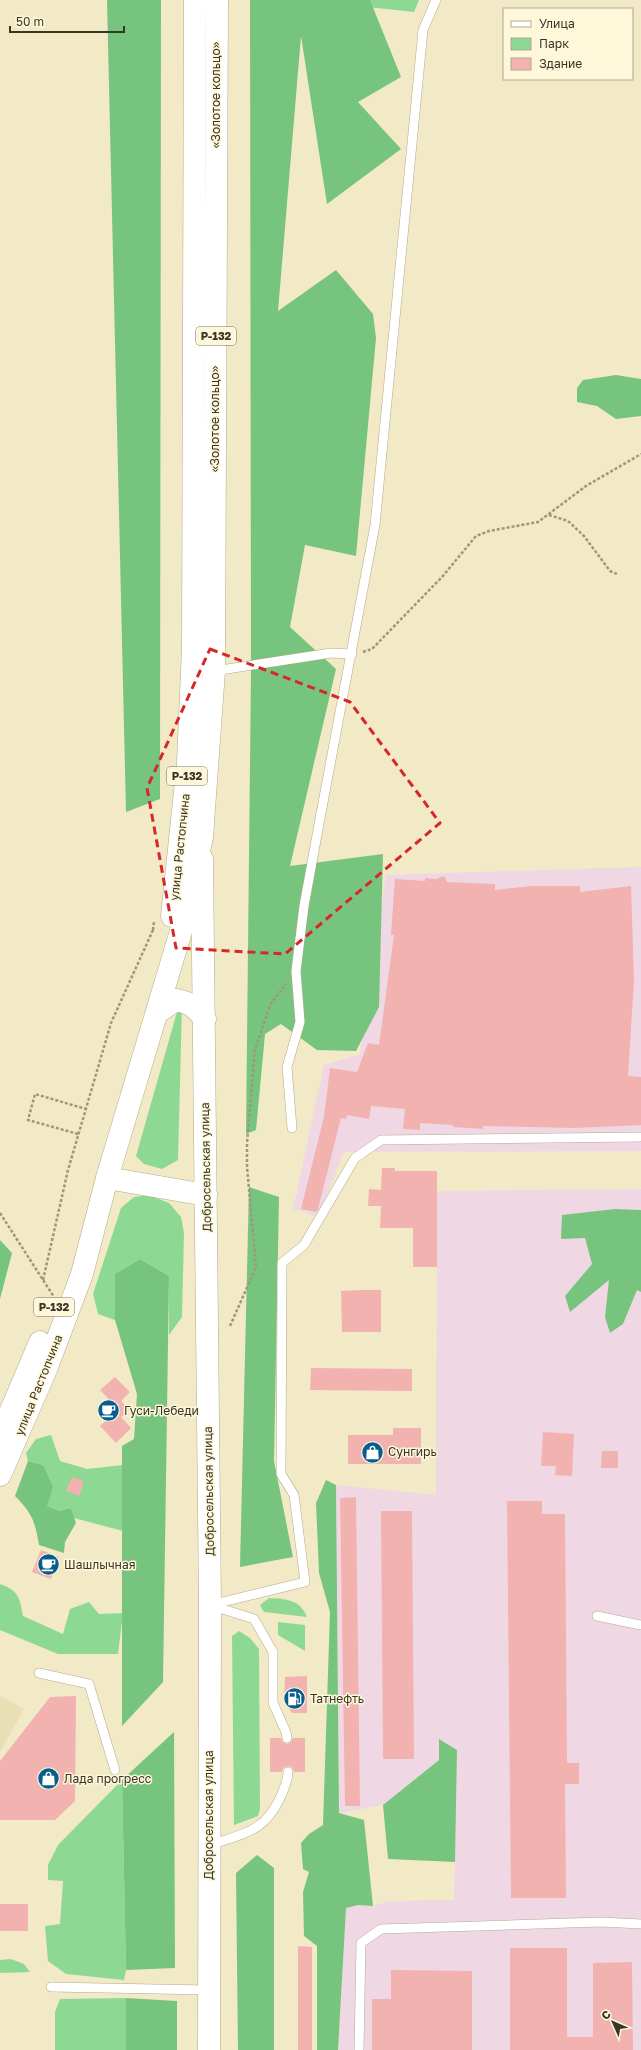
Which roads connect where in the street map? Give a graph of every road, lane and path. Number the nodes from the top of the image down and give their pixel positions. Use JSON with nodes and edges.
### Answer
{"nodes":[{"id":1,"x":195,"y":0,"type":"edge"},
{"id":2,"x":217,"y":0,"type":"edge"},
{"id":3,"x":436,"y":0,"type":"edge"},
{"id":4,"x":641,"y":454,"type":"edge"},
{"id":5,"x":549,"y":515,"type":"junction"},
{"id":6,"x":194,"y":537,"type":"joint"},
{"id":7,"x":617,"y":574,"type":"dead end"},
{"id":8,"x":352,"y":654,"type":"junction"},
{"id":9,"x":214,"y":671,"type":"junction"},
{"id":10,"x":202,"y":837,"type":"junction"},
{"id":11,"x":159,"y":917,"type":"dead end"},
{"id":12,"x":296,"y":971,"type":"junction"},
{"id":13,"x":158,"y":1012,"type":"junction"},
{"id":14,"x":205,"y":1019,"type":"junction"},
{"id":15,"x":86,"y":1109,"type":"junction"},
{"id":16,"x":292,"y":1128,"type":"dead end"},
{"id":17,"x":78,"y":1134,"type":"junction"},
{"id":18,"x":641,"y":1137,"type":"edge"},
{"id":19,"x":107,"y":1178,"type":"junction"},
{"id":20,"x":206,"y":1195,"type":"junction"},
{"id":21,"x":0,"y":1213,"type":"edge"},
{"id":22,"x":43,"y":1280,"type":"junction"},
{"id":23,"x":57,"y":1301,"type":"junction"},
{"id":24,"x":230,"y":1326,"type":"dead end"},
{"id":25,"x":0,"y":1436,"type":"edge"},
{"id":26,"x":0,"y":1475,"type":"edge"},
{"id":27,"x":210,"y":1605,"type":"junction"},
{"id":28,"x":597,"y":1616,"type":"dead end"},
{"id":29,"x":641,"y":1625,"type":"edge"},
{"id":30,"x":39,"y":1673,"type":"dead end"},
{"id":31,"x":287,"y":1738,"type":"dead end"},
{"id":32,"x":115,"y":1770,"type":"dead end"},
{"id":33,"x":288,"y":1772,"type":"dead end"},
{"id":34,"x":209,"y":1846,"type":"junction"},
{"id":35,"x":641,"y":1924,"type":"edge"},
{"id":36,"x":51,"y":1987,"type":"dead end"},
{"id":37,"x":209,"y":1990,"type":"junction"},
{"id":38,"x":209,"y":2050,"type":"edge"},
{"id":39,"x":359,"y":2050,"type":"edge"}],
"edges":[{"from":1,"to":6,"type":"main road","name":"«Золотое кольцо»","number":"Р-132"},
{"from":2,"to":9,"type":"main road","name":"«Золотое кольцо»","number":"Р-132"},
{"from":3,"to":8,"type":"lane"},
{"from":4,"to":5,"type":"path"},
{"from":5,"to":7,"type":"path"},
{"from":5,"to":8,"type":"path"},
{"from":6,"to":13,"type":"main road","name":"улица Растопчина","number":"Р-132"},
{"from":8,"to":9,"type":"lane"},
{"from":8,"to":12,"type":"lane"},
{"from":9,"to":10,"type":"main road","name":"«Золотое кольцо»","number":"Р-132"},
{"from":10,"to":13,"type":"main road","name":"улица Растопчина","number":"Р-132"},
{"from":10,"to":14,"type":"main road","name":"Добросельская улица"},
{"from":11,"to":15,"type":"path"},
{"from":12,"to":16,"type":"lane"},
{"from":12,"to":24,"type":"path"},
{"from":13,"to":14,"type":"main road"},
{"from":13,"to":19,"type":"main road","name":"улица Растопчина","number":"Р-132"},
{"from":14,"to":20,"type":"main road","name":"Добросельская улица"},
{"from":15,"to":17,"type":"path"},
{"from":15,"to":17,"type":"path"},
{"from":17,"to":22,"type":"path"},
{"from":18,"to":27,"type":"lane"},
{"from":19,"to":20,"type":"main road"},
{"from":19,"to":23,"type":"main road","name":"улица Растопчина","number":"Р-132"},
{"from":19,"to":26,"type":"main road","name":"улица Растопчина","number":"Р-132"},
{"from":20,"to":27,"type":"main road","name":"Добросельская улица"},
{"from":21,"to":22,"type":"path"},
{"from":22,"to":23,"type":"path"},
{"from":23,"to":25,"type":"main road","name":"улица Растопчина","number":"Р-132"},
{"from":27,"to":31,"type":"lane"},
{"from":27,"to":34,"type":"main road","name":"Добросельская улица"},
{"from":28,"to":29,"type":"lane"},
{"from":30,"to":32,"type":"lane"},
{"from":33,"to":34,"type":"lane"},
{"from":34,"to":37,"type":"main road","name":"Добросельская улица"},
{"from":35,"to":39,"type":"lane"},
{"from":36,"to":37,"type":"lane"},
{"from":37,"to":38,"type":"main road","name":"Добросельская улица"}]}
